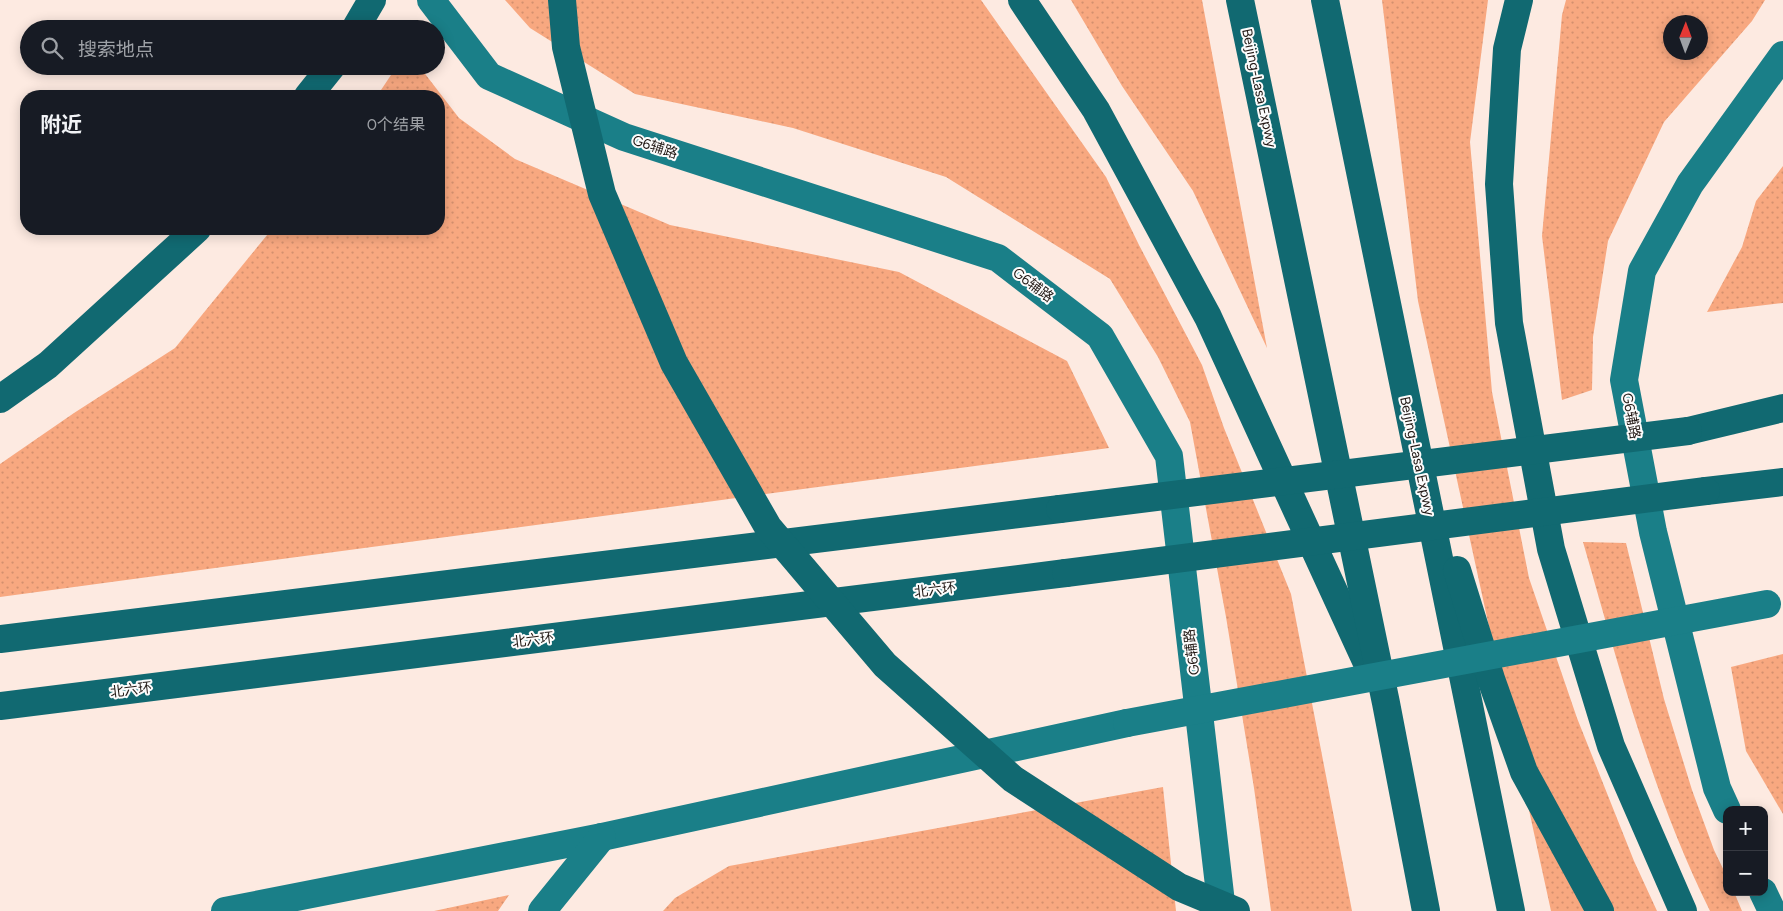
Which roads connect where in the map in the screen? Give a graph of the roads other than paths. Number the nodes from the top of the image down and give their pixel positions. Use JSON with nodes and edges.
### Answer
{"nodes":[{"id":1,"x":372,"y":0,"type":"edge"},
{"id":2,"x":431,"y":0,"type":"edge"},
{"id":3,"x":562,"y":0,"type":"edge"},
{"id":4,"x":1022,"y":0,"type":"edge"},
{"id":5,"x":1240,"y":0,"type":"edge"},
{"id":6,"x":1325,"y":0,"type":"edge"},
{"id":7,"x":1519,"y":0,"type":"edge"},
{"id":8,"x":360,"y":20,"type":"edge"},
{"id":9,"x":1783,"y":55,"type":"edge"},
{"id":10,"x":325,"y":75,"type":"edge"},
{"id":11,"x":313,"y":90,"type":"edge"},
{"id":12,"x":190,"y":235,"type":"edge"},
{"id":13,"x":0,"y":399,"type":"edge"},
{"id":14,"x":1783,"y":408,"type":"edge"},
{"id":15,"x":1408,"y":412,"type":"junction"},
{"id":16,"x":1783,"y":420,"type":"edge"},
{"id":17,"x":1688,"y":431,"type":"junction"},
{"id":18,"x":1783,"y":482,"type":"edge"},
{"id":19,"x":1775,"y":602,"type":"edge"},
{"id":20,"x":0,"y":639,"type":"edge"},
{"id":21,"x":1386,"y":703,"type":"junction"},
{"id":22,"x":0,"y":706,"type":"edge"},
{"id":23,"x":1725,"y":806,"type":"edge"},
{"id":24,"x":602,"y":837,"type":"junction"},
{"id":25,"x":1765,"y":896,"type":"edge"},
{"id":26,"x":225,"y":911,"type":"edge"},
{"id":27,"x":542,"y":911,"type":"edge"},
{"id":28,"x":1222,"y":911,"type":"edge"},
{"id":29,"x":1236,"y":911,"type":"edge"},
{"id":30,"x":1426,"y":911,"type":"edge"},
{"id":31,"x":1511,"y":911,"type":"edge"},
{"id":32,"x":1600,"y":911,"type":"edge"},
{"id":33,"x":1683,"y":911,"type":"edge"},
{"id":34,"x":1772,"y":911,"type":"edge"}],
"edges":[{"from":1,"to":8,"type":"highway"},
{"from":2,"to":28,"type":"main road","name":"G6辅路"},
{"from":3,"to":29,"type":"highway","bridge":true},
{"from":4,"to":21,"type":"highway"},
{"from":5,"to":21,"type":"highway","name":"Beijing-Lasa Expwy"},
{"from":6,"to":15,"type":"highway","name":"Beijing-Lasa Expwy"},
{"from":7,"to":33,"type":"highway"},
{"from":9,"to":23,"type":"main road","name":"G6辅路"},
{"from":10,"to":11,"type":"highway"},
{"from":12,"to":13,"type":"highway"},
{"from":14,"to":17,"type":"highway"},
{"from":15,"to":31,"type":"highway","name":"Beijing-Lasa Expwy"},
{"from":15,"to":32,"type":"highway"},
{"from":16,"to":17,"type":"highway"},
{"from":17,"to":20,"type":"highway","bridge":true},
{"from":18,"to":22,"type":"highway","name":"北六环","bridge":true},
{"from":19,"to":24,"type":"main road","bridge":true},
{"from":21,"to":30,"type":"highway","name":"Beijing-Lasa Expwy"},
{"from":24,"to":26,"type":"main road"},
{"from":24,"to":27,"type":"main road"},
{"from":25,"to":34,"type":"main road"}]}
